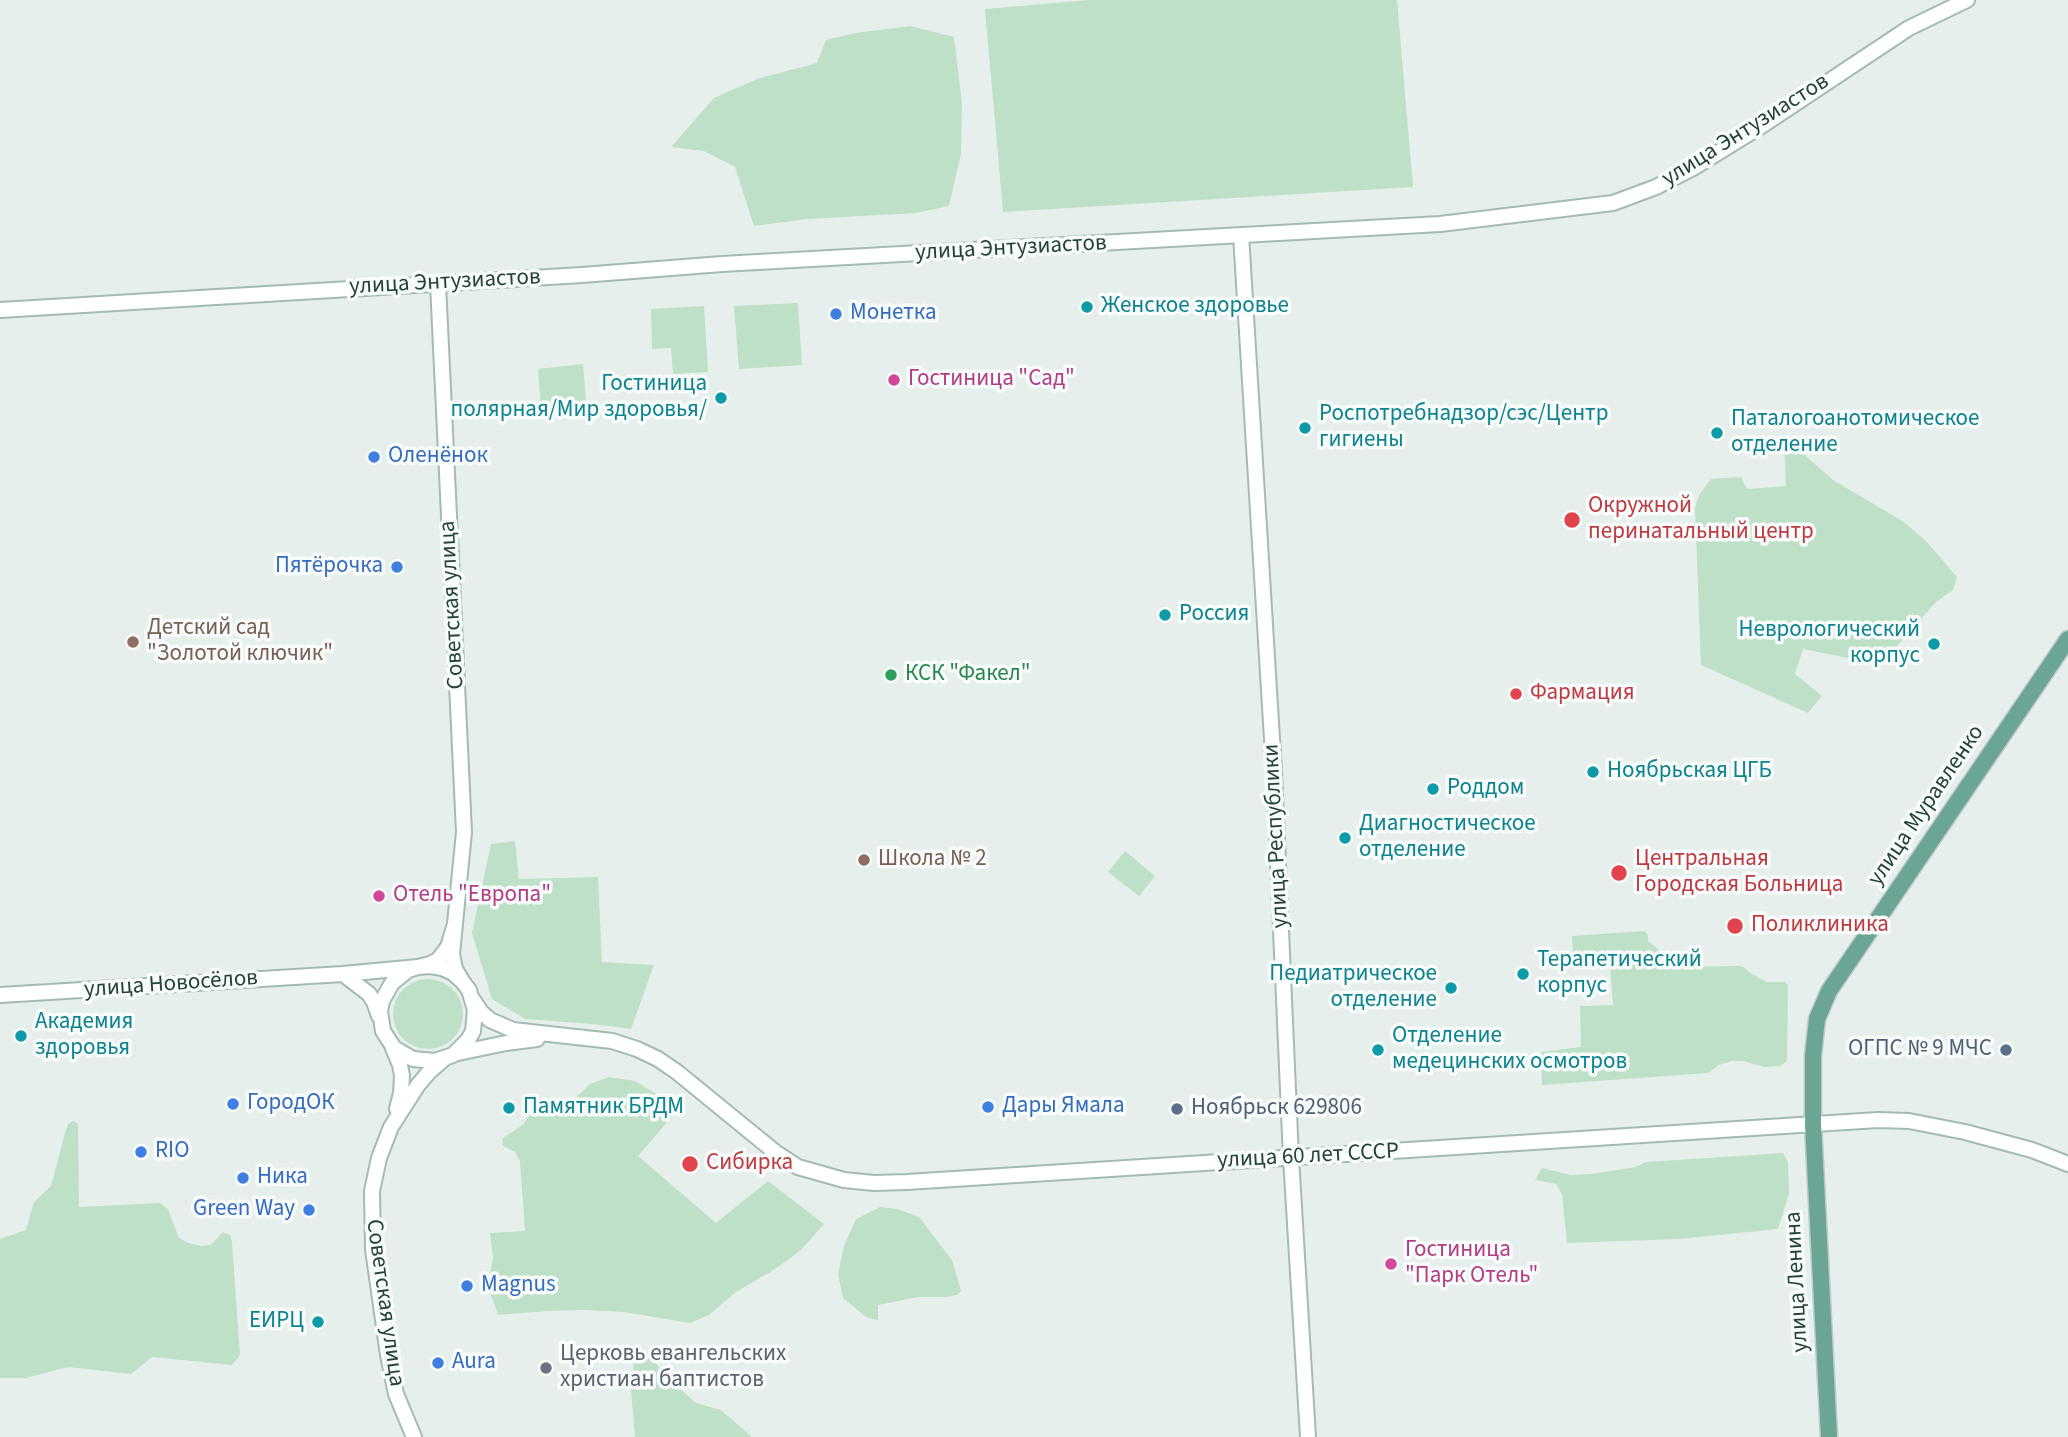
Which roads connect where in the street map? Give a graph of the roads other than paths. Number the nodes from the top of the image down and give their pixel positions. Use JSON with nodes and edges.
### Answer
{"nodes":[{"id":1,"x":1967,"y":0,"type":"edge"},
{"id":2,"x":1241,"y":235,"type":"junction"},
{"id":3,"x":438,"y":284,"type":"junction"},
{"id":4,"x":0,"y":310,"type":"edge"},
{"id":5,"x":2068,"y":639,"type":"edge"},
{"id":6,"x":454,"y":927,"type":"junction"},
{"id":7,"x":418,"y":967,"type":"junction"},
{"id":8,"x":343,"y":974,"type":"junction"},
{"id":9,"x":462,"y":981,"type":"junction"},
{"id":10,"x":0,"y":995,"type":"edge"},
{"id":11,"x":473,"y":1000,"type":"junction"},
{"id":12,"x":381,"y":1021,"type":"junction"},
{"id":13,"x":561,"y":1036,"type":"junction"},
{"id":14,"x":387,"y":1039,"type":"junction"},
{"id":15,"x":449,"y":1056,"type":"junction"},
{"id":16,"x":1813,"y":1124,"type":"junction"},
{"id":17,"x":391,"y":1127,"type":"junction"},
{"id":18,"x":1291,"y":1158,"type":"junction"},
{"id":19,"x":2068,"y":1164,"type":"edge"},
{"id":20,"x":414,"y":1437,"type":"edge"},
{"id":21,"x":1308,"y":1437,"type":"edge"},
{"id":22,"x":1829,"y":1437,"type":"edge"}],
"edges":[{"from":1,"to":2,"type":"street","name":"улица Энтузиастов"},
{"from":2,"to":3,"type":"street","name":"улица Энтузиастов"},
{"from":2,"to":18,"type":"street","name":"улица Республики"},
{"from":3,"to":4,"type":"street","name":"улица Энтузиастов"},
{"from":3,"to":6,"type":"street","name":"Советская улица"},
{"from":5,"to":16,"type":"main road","name":"улица Муравленко"},
{"from":6,"to":7,"type":"street"},
{"from":6,"to":9,"type":"street","name":"Советская улица"},
{"from":7,"to":8,"type":"street","name":"улица Новосёлов"},
{"from":7,"to":9,"type":"street"},
{"from":7,"to":12,"type":"street"},
{"from":8,"to":10,"type":"street","name":"улица Новосёлов"},
{"from":8,"to":12,"type":"street"},
{"from":9,"to":11,"type":"street"},
{"from":11,"to":13,"type":"street"},
{"from":11,"to":15,"type":"street"},
{"from":12,"to":14,"type":"street"},
{"from":13,"to":15,"type":"street"},
{"from":13,"to":18,"type":"street","name":"улица 60 лет СССР"},
{"from":14,"to":15,"type":"street"},
{"from":14,"to":17,"type":"street"},
{"from":15,"to":17,"type":"street"},
{"from":16,"to":18,"type":"street","name":"улица 60 лет СССР"},
{"from":16,"to":19,"type":"street","name":"улица 60 лет СССР"},
{"from":16,"to":22,"type":"main road","name":"улица Ленина"},
{"from":17,"to":20,"type":"street","name":"Советская улица"},
{"from":18,"to":21,"type":"street","name":"улица Республики"}]}
